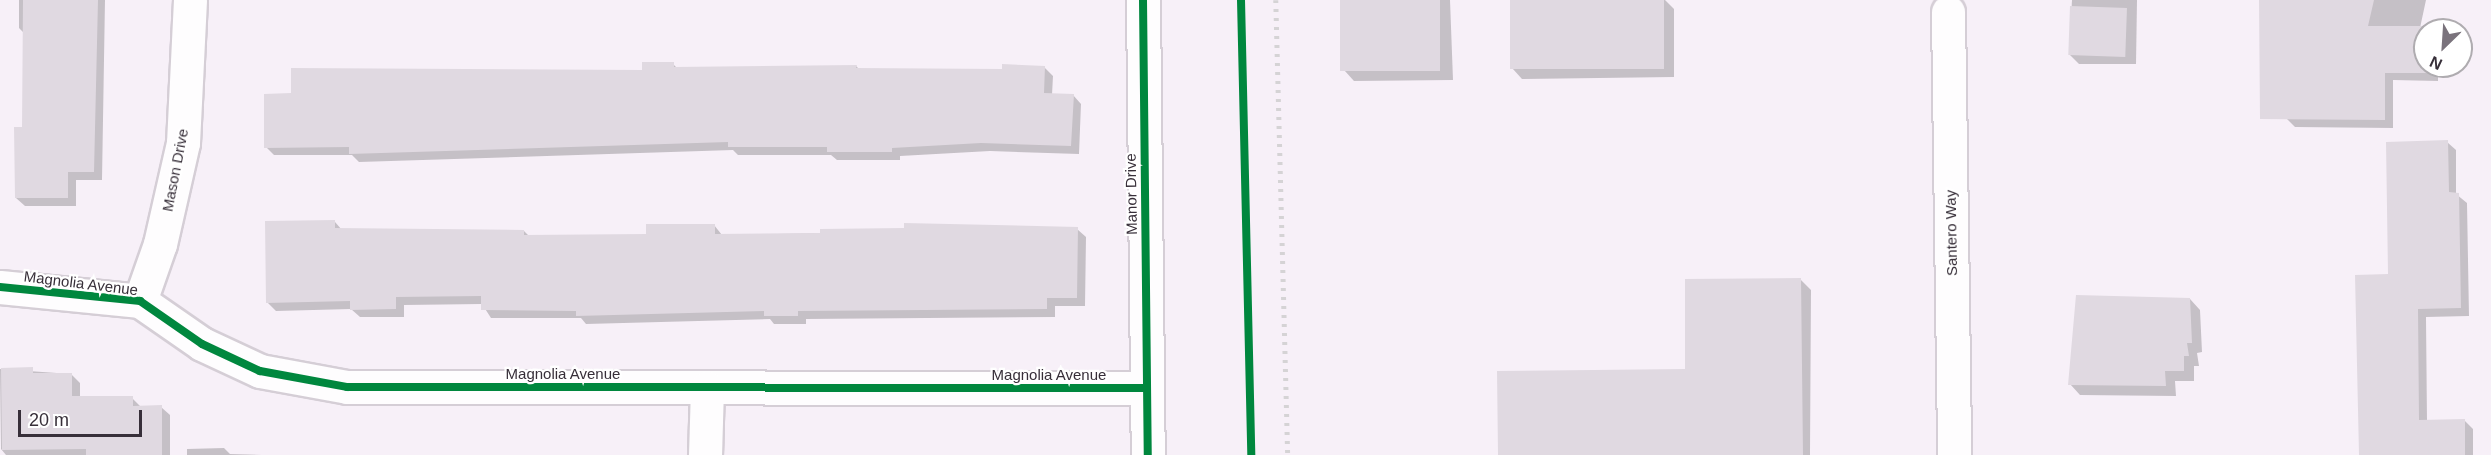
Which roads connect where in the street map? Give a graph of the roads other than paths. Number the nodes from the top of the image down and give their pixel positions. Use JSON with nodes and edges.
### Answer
{"nodes":[{"id":1,"x":190,"y":0,"type":"edge"},
{"id":2,"x":1143,"y":0,"type":"edge"},
{"id":3,"x":1948,"y":12,"type":"dead end"},
{"id":4,"x":0,"y":287,"type":"edge"},
{"id":5,"x":140,"y":301,"type":"junction"},
{"id":6,"x":707,"y":388,"type":"junction"},
{"id":7,"x":1147,"y":388,"type":"junction"},
{"id":8,"x":705,"y":455,"type":"edge"},
{"id":9,"x":1148,"y":455,"type":"edge"},
{"id":10,"x":1954,"y":455,"type":"edge"}],
"edges":[{"from":1,"to":5,"type":"street","name":"Mason Drive"},
{"from":2,"to":7,"type":"street","name":"Manor Drive"},
{"from":3,"to":10,"type":"street","name":"Santero Way"},
{"from":4,"to":5,"type":"street","name":"Magnolia Avenue"},
{"from":5,"to":6,"type":"street","name":"Magnolia Avenue"},
{"from":6,"to":7,"type":"street","name":"Magnolia Avenue"},
{"from":6,"to":8,"type":"street"},
{"from":7,"to":9,"type":"street","name":"Manor Drive"}]}
